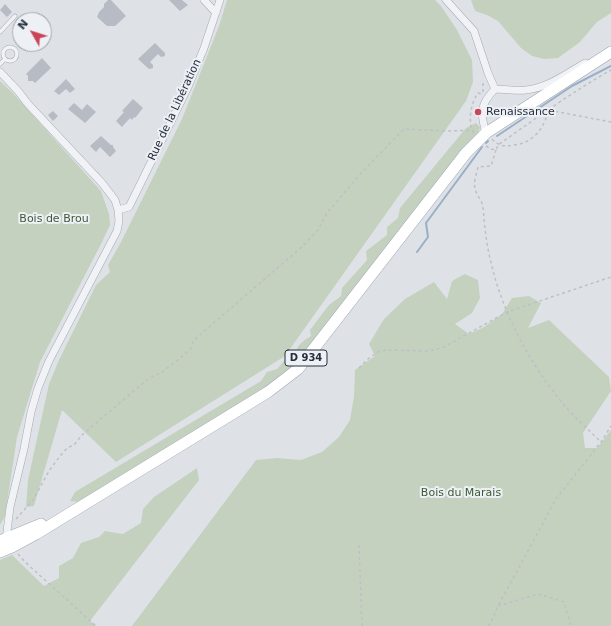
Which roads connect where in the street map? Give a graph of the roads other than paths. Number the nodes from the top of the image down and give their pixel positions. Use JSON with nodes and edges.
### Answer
{"nodes":[{"id":1,"x":204,"y":0,"type":"edge"},
{"id":2,"x":220,"y":0,"type":"edge"},
{"id":3,"x":446,"y":0,"type":"edge"},
{"id":4,"x":216,"y":13,"type":"junction"},
{"id":5,"x":12,"y":19,"type":"edge"},
{"id":6,"x":0,"y":32,"type":"edge"},
{"id":7,"x":611,"y":46,"type":"edge"},
{"id":8,"x":611,"y":52,"type":"edge"},
{"id":9,"x":5,"y":59,"type":"junction"},
{"id":10,"x":585,"y":63,"type":"junction"},
{"id":11,"x":0,"y":64,"type":"edge"},
{"id":12,"x":0,"y":72,"type":"edge"},
{"id":13,"x":495,"y":89,"type":"junction"},
{"id":14,"x":486,"y":133,"type":"junction"},
{"id":15,"x":118,"y":210,"type":"junction"},
{"id":16,"x":5,"y":540,"type":"edge"},
{"id":17,"x":0,"y":552,"type":"edge"}],
"edges":[{"from":1,"to":4,"type":"street"},
{"from":2,"to":4,"type":"street","name":"Rue de la Libération"},
{"from":3,"to":13,"type":"street"},
{"from":4,"to":15,"type":"street","name":"Rue de la Libération"},
{"from":5,"to":6,"type":"lane"},
{"from":7,"to":10,"type":"main road","number":"D 934"},
{"from":8,"to":14,"type":"main road","number":"D 934"},
{"from":9,"to":9,"type":"lane"},
{"from":9,"to":11,"type":"lane"},
{"from":10,"to":13,"type":"street"},
{"from":10,"to":14,"type":"main road","number":"D 934"},
{"from":12,"to":15,"type":"street"},
{"from":13,"to":14,"type":"street"},
{"from":14,"to":16,"type":"main road","number":"D 934"},
{"from":15,"to":16,"type":"street"},
{"from":16,"to":17,"type":"main road","number":"D 934"}]}
